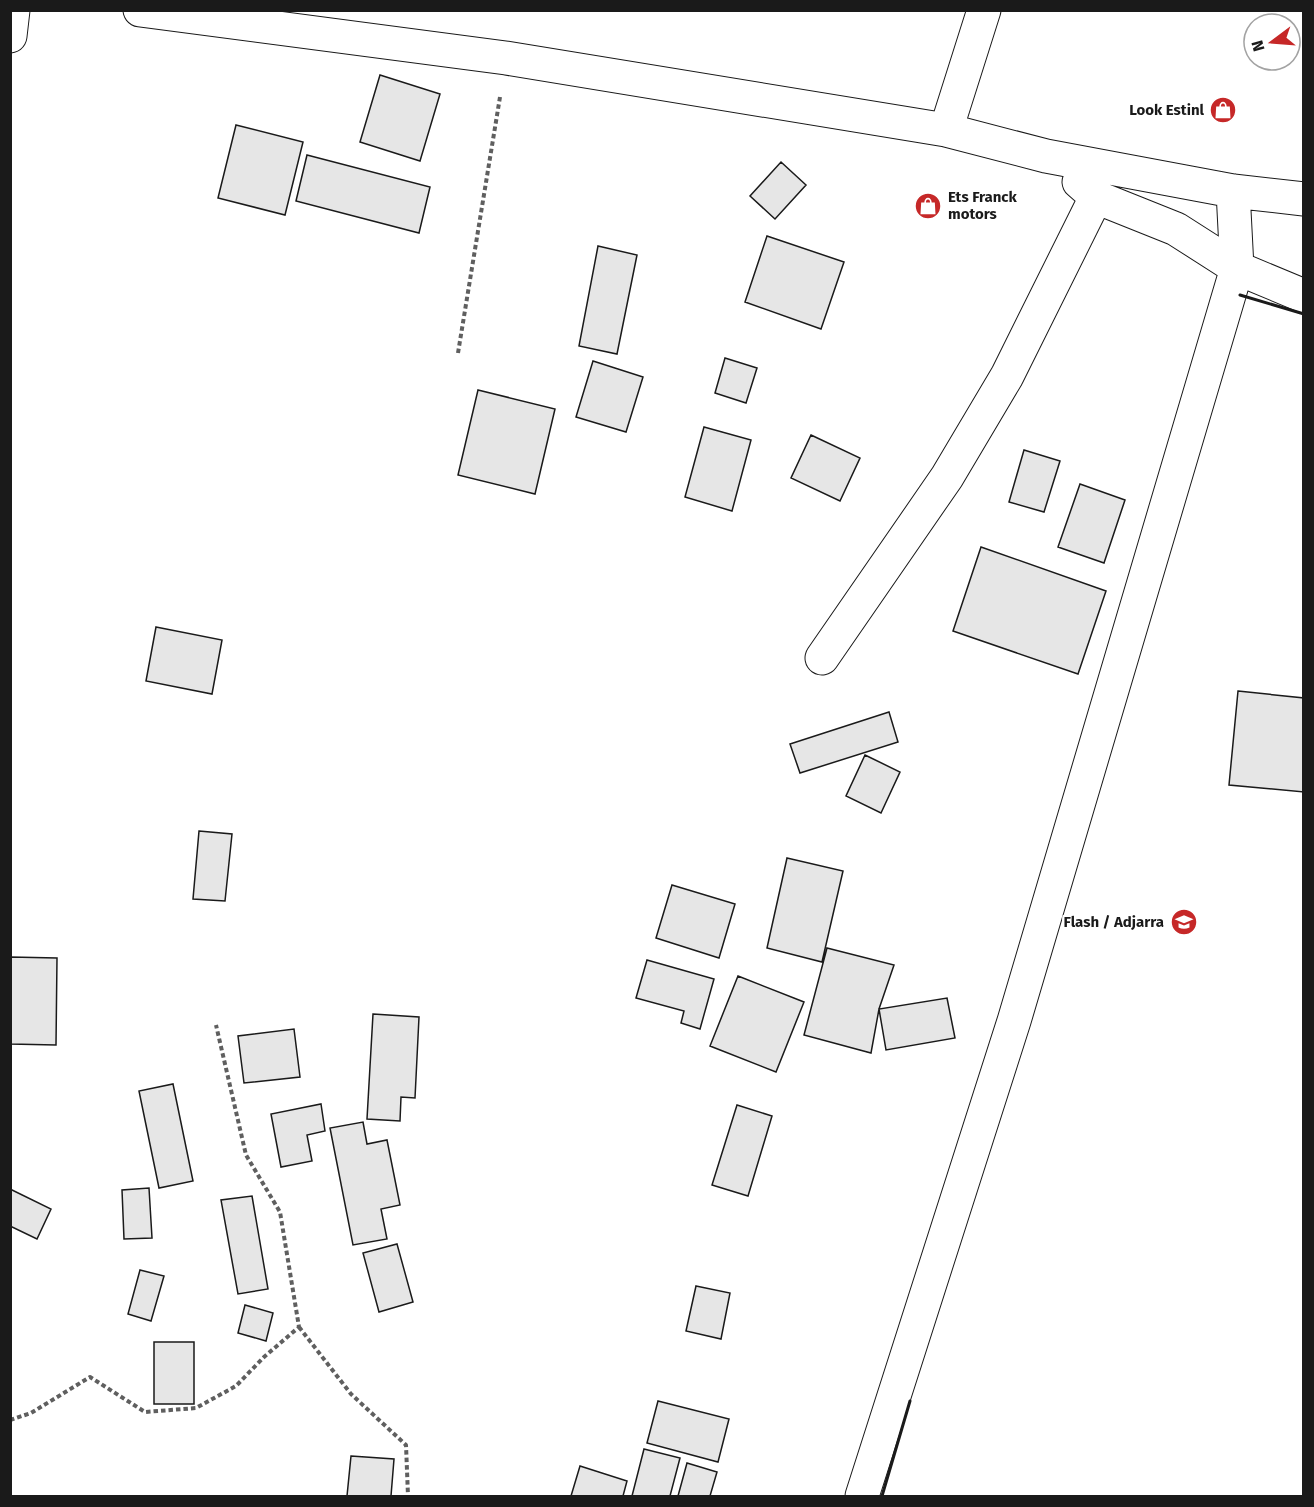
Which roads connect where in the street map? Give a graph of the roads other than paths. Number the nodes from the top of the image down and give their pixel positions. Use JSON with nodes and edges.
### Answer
{"nodes":[{"id":1,"x":13,"y":10,"type":"edge"},
{"id":2,"x":140,"y":10,"type":"edge"},
{"id":3,"x":984,"y":10,"type":"edge"},
{"id":4,"x":10,"y":36,"type":"edge"},
{"id":5,"x":946,"y":130,"type":"junction"},
{"id":6,"x":1046,"y":156,"type":"junction"},
{"id":7,"x":1233,"y":191,"type":"junction"},
{"id":8,"x":1096,"y":196,"type":"junction"},
{"id":9,"x":1304,"y":199,"type":"edge"},
{"id":10,"x":1237,"y":268,"type":"junction"},
{"id":11,"x":1304,"y":296,"type":"edge"},
{"id":12,"x":822,"y":658,"type":"dead end"},
{"id":13,"x":862,"y":1497,"type":"edge"}],
"edges":[{"from":1,"to":4,"type":"street"},
{"from":2,"to":5,"type":"street"},
{"from":3,"to":5,"type":"street"},
{"from":5,"to":6,"type":"street"},
{"from":6,"to":7,"type":"street"},
{"from":6,"to":8,"type":"street"},
{"from":7,"to":9,"type":"street"},
{"from":7,"to":10,"type":"street"},
{"from":8,"to":10,"type":"street"},
{"from":8,"to":12,"type":"street"},
{"from":10,"to":11,"type":"street"},
{"from":10,"to":13,"type":"street"}]}
